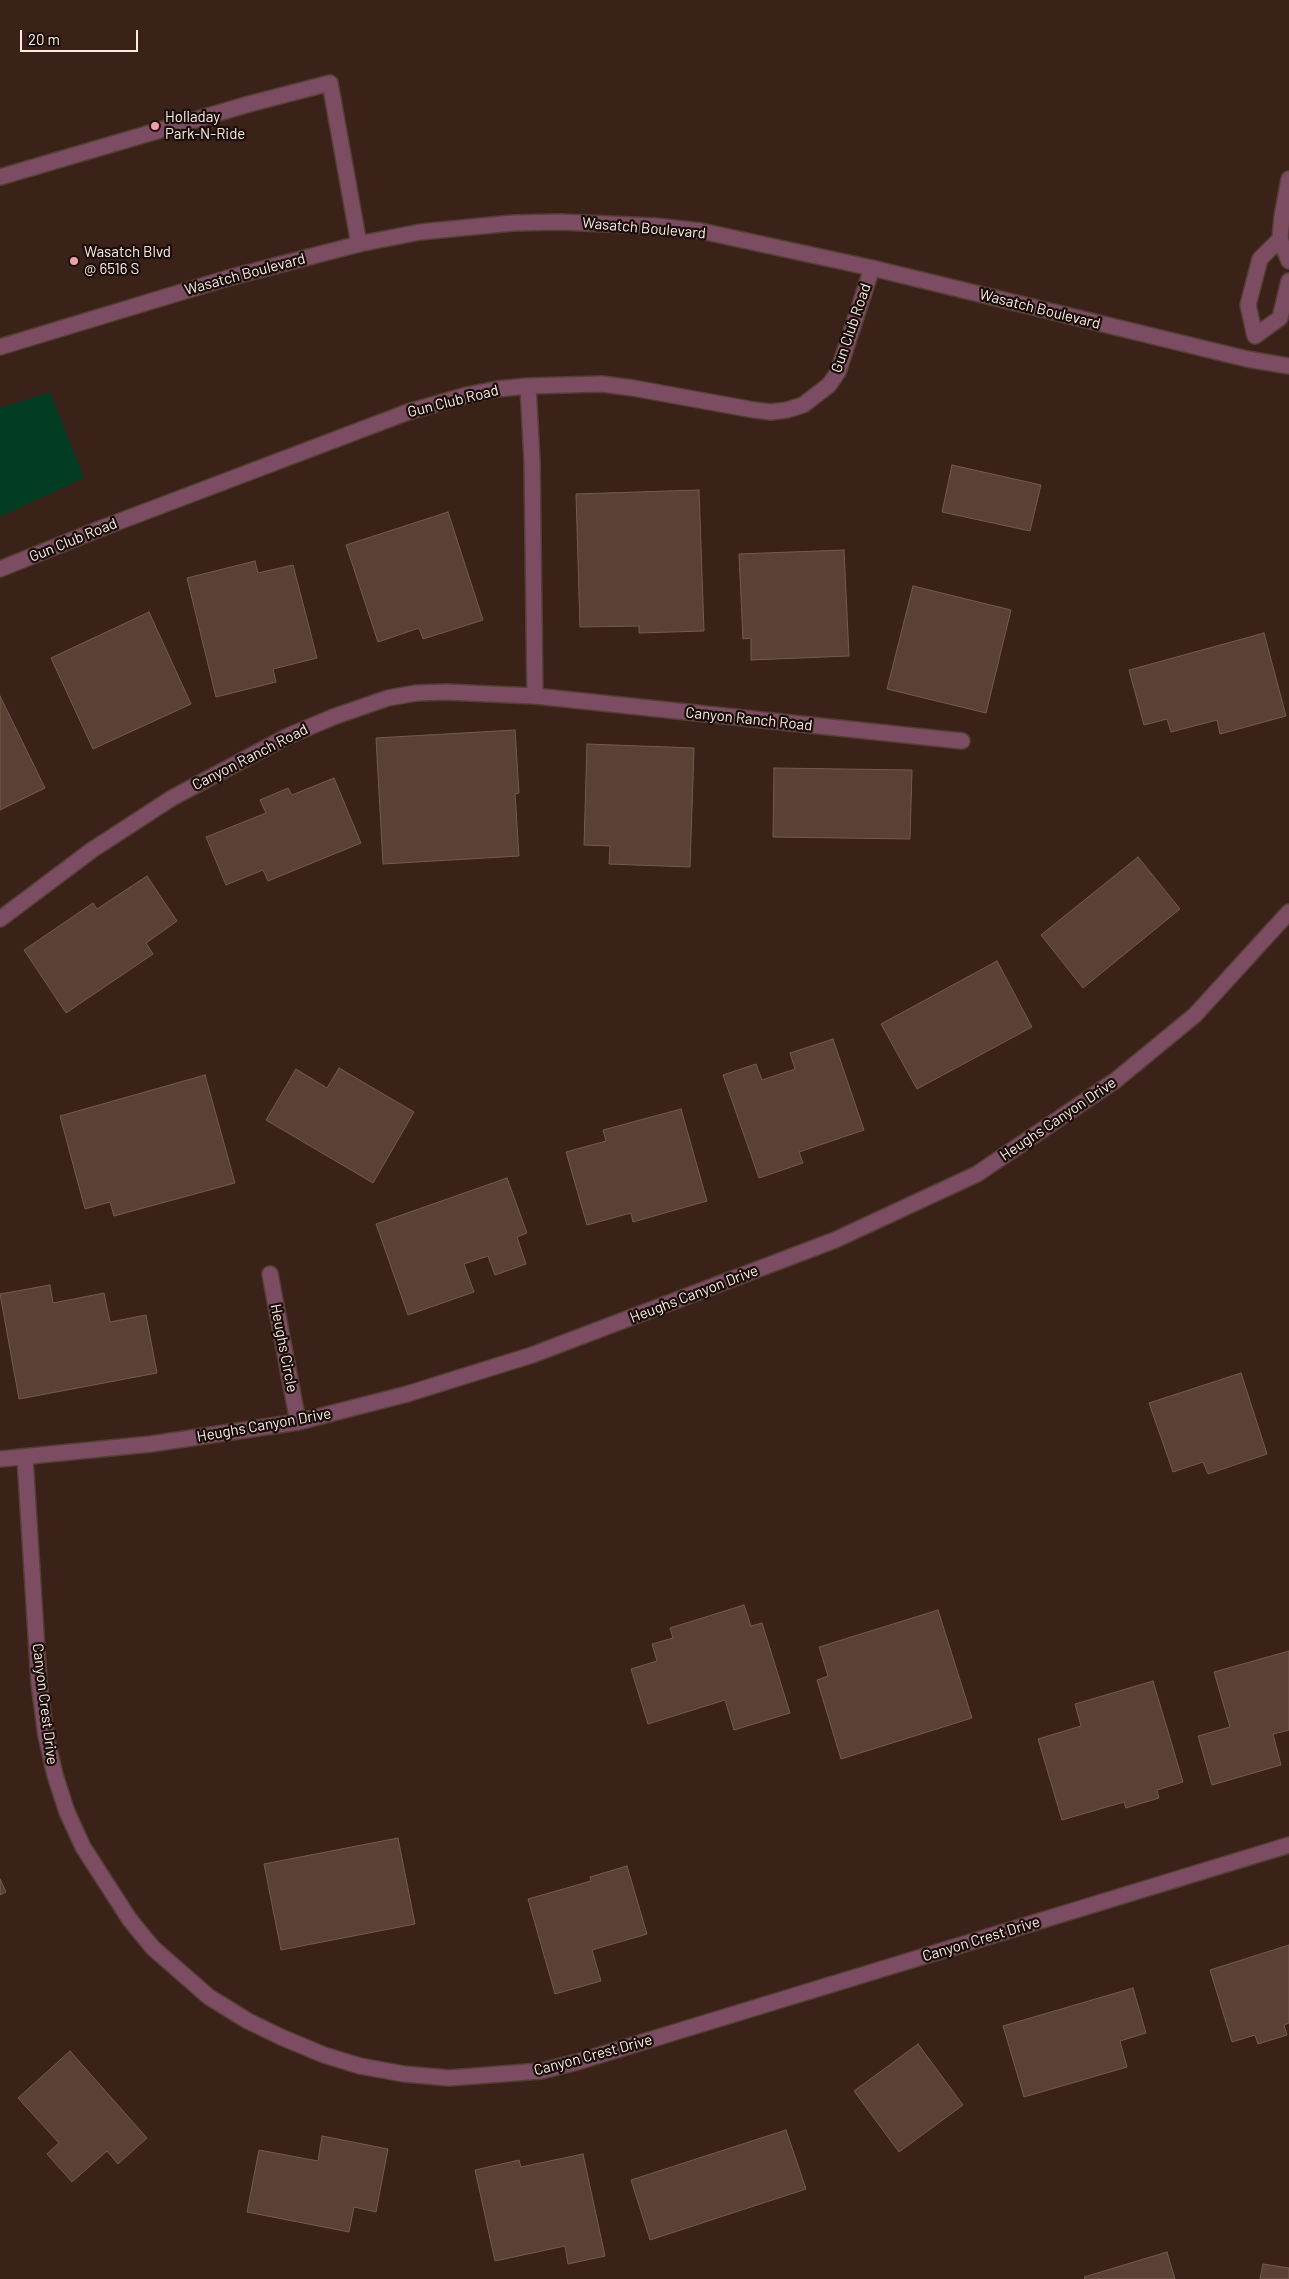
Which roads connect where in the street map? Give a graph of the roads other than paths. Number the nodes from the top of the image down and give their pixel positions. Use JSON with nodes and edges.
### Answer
{"nodes":[{"id":1,"x":0,"y":177,"type":"edge"},
{"id":2,"x":1289,"y":179,"type":"edge"},
{"id":3,"x":1280,"y":239,"type":"junction"},
{"id":4,"x":359,"y":244,"type":"junction"},
{"id":5,"x":1289,"y":260,"type":"edge"},
{"id":6,"x":872,"y":268,"type":"junction"},
{"id":7,"x":1289,"y":281,"type":"edge"},
{"id":8,"x":1255,"y":336,"type":"junction"},
{"id":9,"x":0,"y":347,"type":"edge"},
{"id":10,"x":1247,"y":359,"type":"junction"},
{"id":11,"x":1289,"y":366,"type":"edge"},
{"id":12,"x":528,"y":386,"type":"junction"},
{"id":13,"x":0,"y":569,"type":"edge"},
{"id":14,"x":535,"y":696,"type":"junction"},
{"id":15,"x":962,"y":741,"type":"dead end"},
{"id":16,"x":1289,"y":912,"type":"edge"},
{"id":17,"x":0,"y":919,"type":"edge"},
{"id":18,"x":270,"y":1274,"type":"dead end"},
{"id":19,"x":298,"y":1422,"type":"junction"},
{"id":20,"x":24,"y":1458,"type":"junction"},
{"id":21,"x":0,"y":1459,"type":"edge"},
{"id":22,"x":1289,"y":1845,"type":"edge"}],
"edges":[{"from":1,"to":4,"type":"street"},
{"from":2,"to":3,"type":"street"},
{"from":3,"to":5,"type":"street"},
{"from":3,"to":8,"type":"street"},
{"from":4,"to":6,"type":"street","name":"Wasatch Boulevard"},
{"from":4,"to":9,"type":"street","name":"Wasatch Boulevard"},
{"from":6,"to":10,"type":"street","name":"Wasatch Boulevard"},
{"from":6,"to":12,"type":"street","name":"Gun Club Road"},
{"from":7,"to":8,"type":"street"},
{"from":8,"to":10,"type":"street"},
{"from":10,"to":11,"type":"street","name":"Wasatch Boulevard"},
{"from":12,"to":13,"type":"street","name":"Gun Club Road"},
{"from":12,"to":14,"type":"street"},
{"from":14,"to":15,"type":"street","name":"Canyon Ranch Road"},
{"from":14,"to":17,"type":"street","name":"Canyon Ranch Road"},
{"from":16,"to":19,"type":"street","name":"Heughs Canyon Drive"},
{"from":18,"to":19,"type":"street","name":"Heughs Circle"},
{"from":19,"to":20,"type":"street","name":"Heughs Canyon Drive"},
{"from":20,"to":21,"type":"street","name":"Heughs Canyon Drive"},
{"from":20,"to":22,"type":"street","name":"Canyon Crest Drive"}]}
